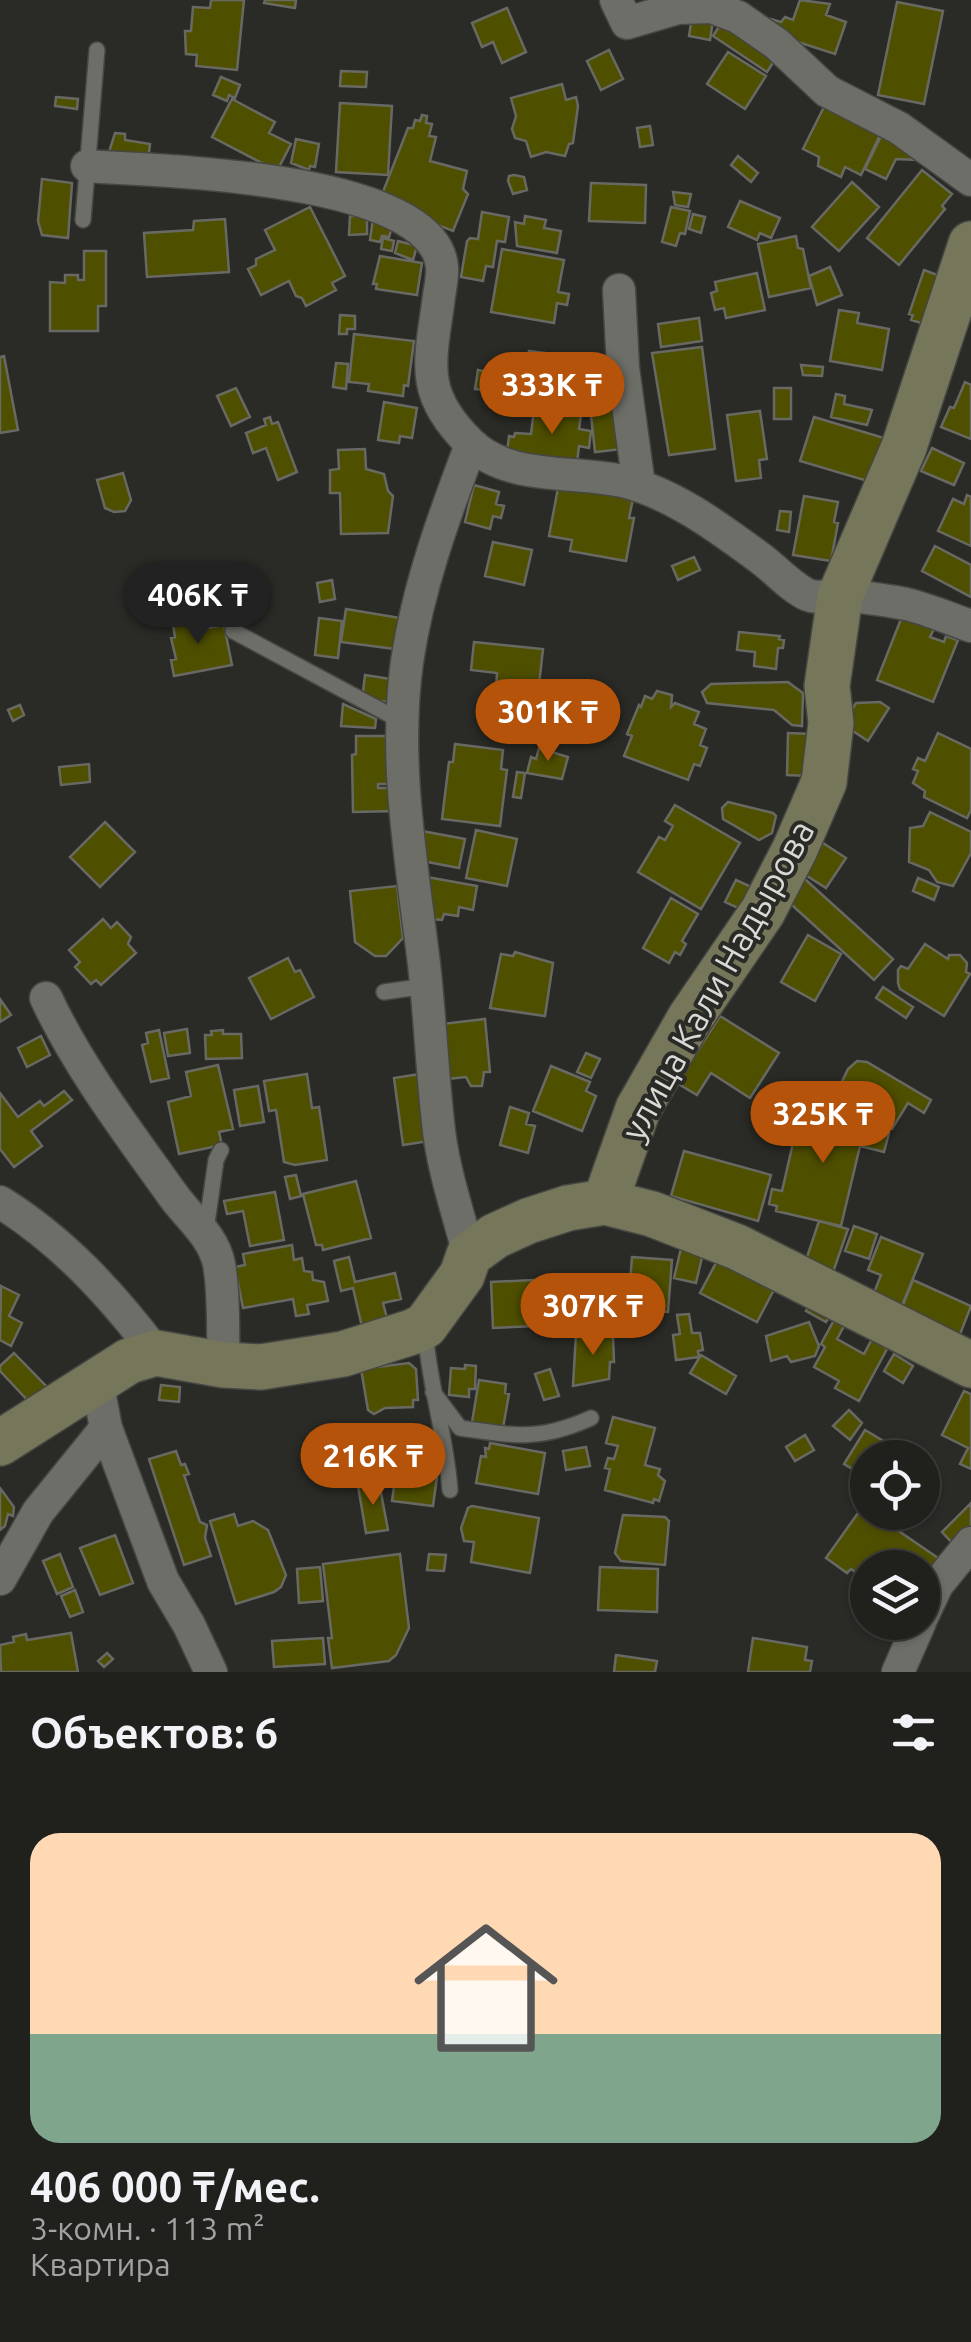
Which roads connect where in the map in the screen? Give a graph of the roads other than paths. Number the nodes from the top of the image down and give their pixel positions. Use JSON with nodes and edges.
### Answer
{"nodes":[{"id":1,"x":616,"y":0,"type":"edge"},
{"id":2,"x":97,"y":50,"type":"dead end"},
{"id":3,"x":87,"y":166,"type":"junction"},
{"id":4,"x":971,"y":180,"type":"edge"},
{"id":5,"x":83,"y":220,"type":"dead end"},
{"id":6,"x":971,"y":244,"type":"edge"},
{"id":7,"x":618,"y":290,"type":"dead end"},
{"id":8,"x":471,"y":445,"type":"junction"},
{"id":9,"x":640,"y":486,"type":"junction"},
{"id":10,"x":840,"y":596,"type":"junction"},
{"id":11,"x":971,"y":626,"type":"edge"},
{"id":12,"x":233,"y":631,"type":"dead end"},
{"id":13,"x":403,"y":722,"type":"junction"},
{"id":14,"x":426,"y":986,"type":"junction"},
{"id":15,"x":384,"y":992,"type":"dead end"},
{"id":16,"x":46,"y":998,"type":"dead end"},
{"id":17,"x":221,"y":1150,"type":"dead end"},
{"id":18,"x":0,"y":1202,"type":"edge"},
{"id":19,"x":605,"y":1202,"type":"junction"},
{"id":20,"x":206,"y":1234,"type":"junction"},
{"id":21,"x":470,"y":1254,"type":"junction"},
{"id":22,"x":425,"y":1326,"type":"junction"},
{"id":23,"x":156,"y":1353,"type":"junction"},
{"id":24,"x":224,"y":1365,"type":"junction"},
{"id":25,"x":971,"y":1365,"type":"edge"},
{"id":26,"x":98,"y":1381,"type":"junction"},
{"id":27,"x":433,"y":1392,"type":"junction"},
{"id":28,"x":592,"y":1418,"type":"dead end"},
{"id":29,"x":106,"y":1428,"type":"junction"},
{"id":30,"x":0,"y":1443,"type":"edge"},
{"id":31,"x":450,"y":1490,"type":"dead end"},
{"id":32,"x":971,"y":1542,"type":"edge"},
{"id":33,"x":0,"y":1578,"type":"edge"},
{"id":34,"x":940,"y":1581,"type":"edge"},
{"id":35,"x":912,"y":1640,"type":"edge"},
{"id":36,"x":222,"y":1668,"type":"edge"},
{"id":37,"x":898,"y":1672,"type":"edge"}],
"edges":[{"from":1,"to":4,"type":"street"},
{"from":2,"to":3,"type":"lane"},
{"from":3,"to":5,"type":"lane"},
{"from":3,"to":8,"type":"street"},
{"from":6,"to":10,"type":"street","name":"улица Кали Надырова"},
{"from":7,"to":9,"type":"street"},
{"from":8,"to":9,"type":"street"},
{"from":8,"to":13,"type":"street"},
{"from":9,"to":10,"type":"street"},
{"from":10,"to":11,"type":"street"},
{"from":10,"to":19,"type":"street","name":"улица Кали Надырова"},
{"from":12,"to":13,"type":"lane"},
{"from":13,"to":14,"type":"street"},
{"from":14,"to":15,"type":"lane"},
{"from":14,"to":21,"type":"street"},
{"from":16,"to":20,"type":"street"},
{"from":17,"to":20,"type":"lane"},
{"from":18,"to":23,"type":"street"},
{"from":19,"to":21,"type":"street"},
{"from":19,"to":25,"type":"street"},
{"from":20,"to":24,"type":"street"},
{"from":21,"to":22,"type":"street"},
{"from":22,"to":24,"type":"street"},
{"from":22,"to":27,"type":"lane"},
{"from":23,"to":24,"type":"street"},
{"from":23,"to":26,"type":"street"},
{"from":26,"to":29,"type":"street"},
{"from":26,"to":30,"type":"street"},
{"from":27,"to":28,"type":"lane"},
{"from":27,"to":31,"type":"lane"},
{"from":29,"to":33,"type":"street"},
{"from":29,"to":36,"type":"street"},
{"from":32,"to":34,"type":"street"},
{"from":35,"to":37,"type":"street"}]}
